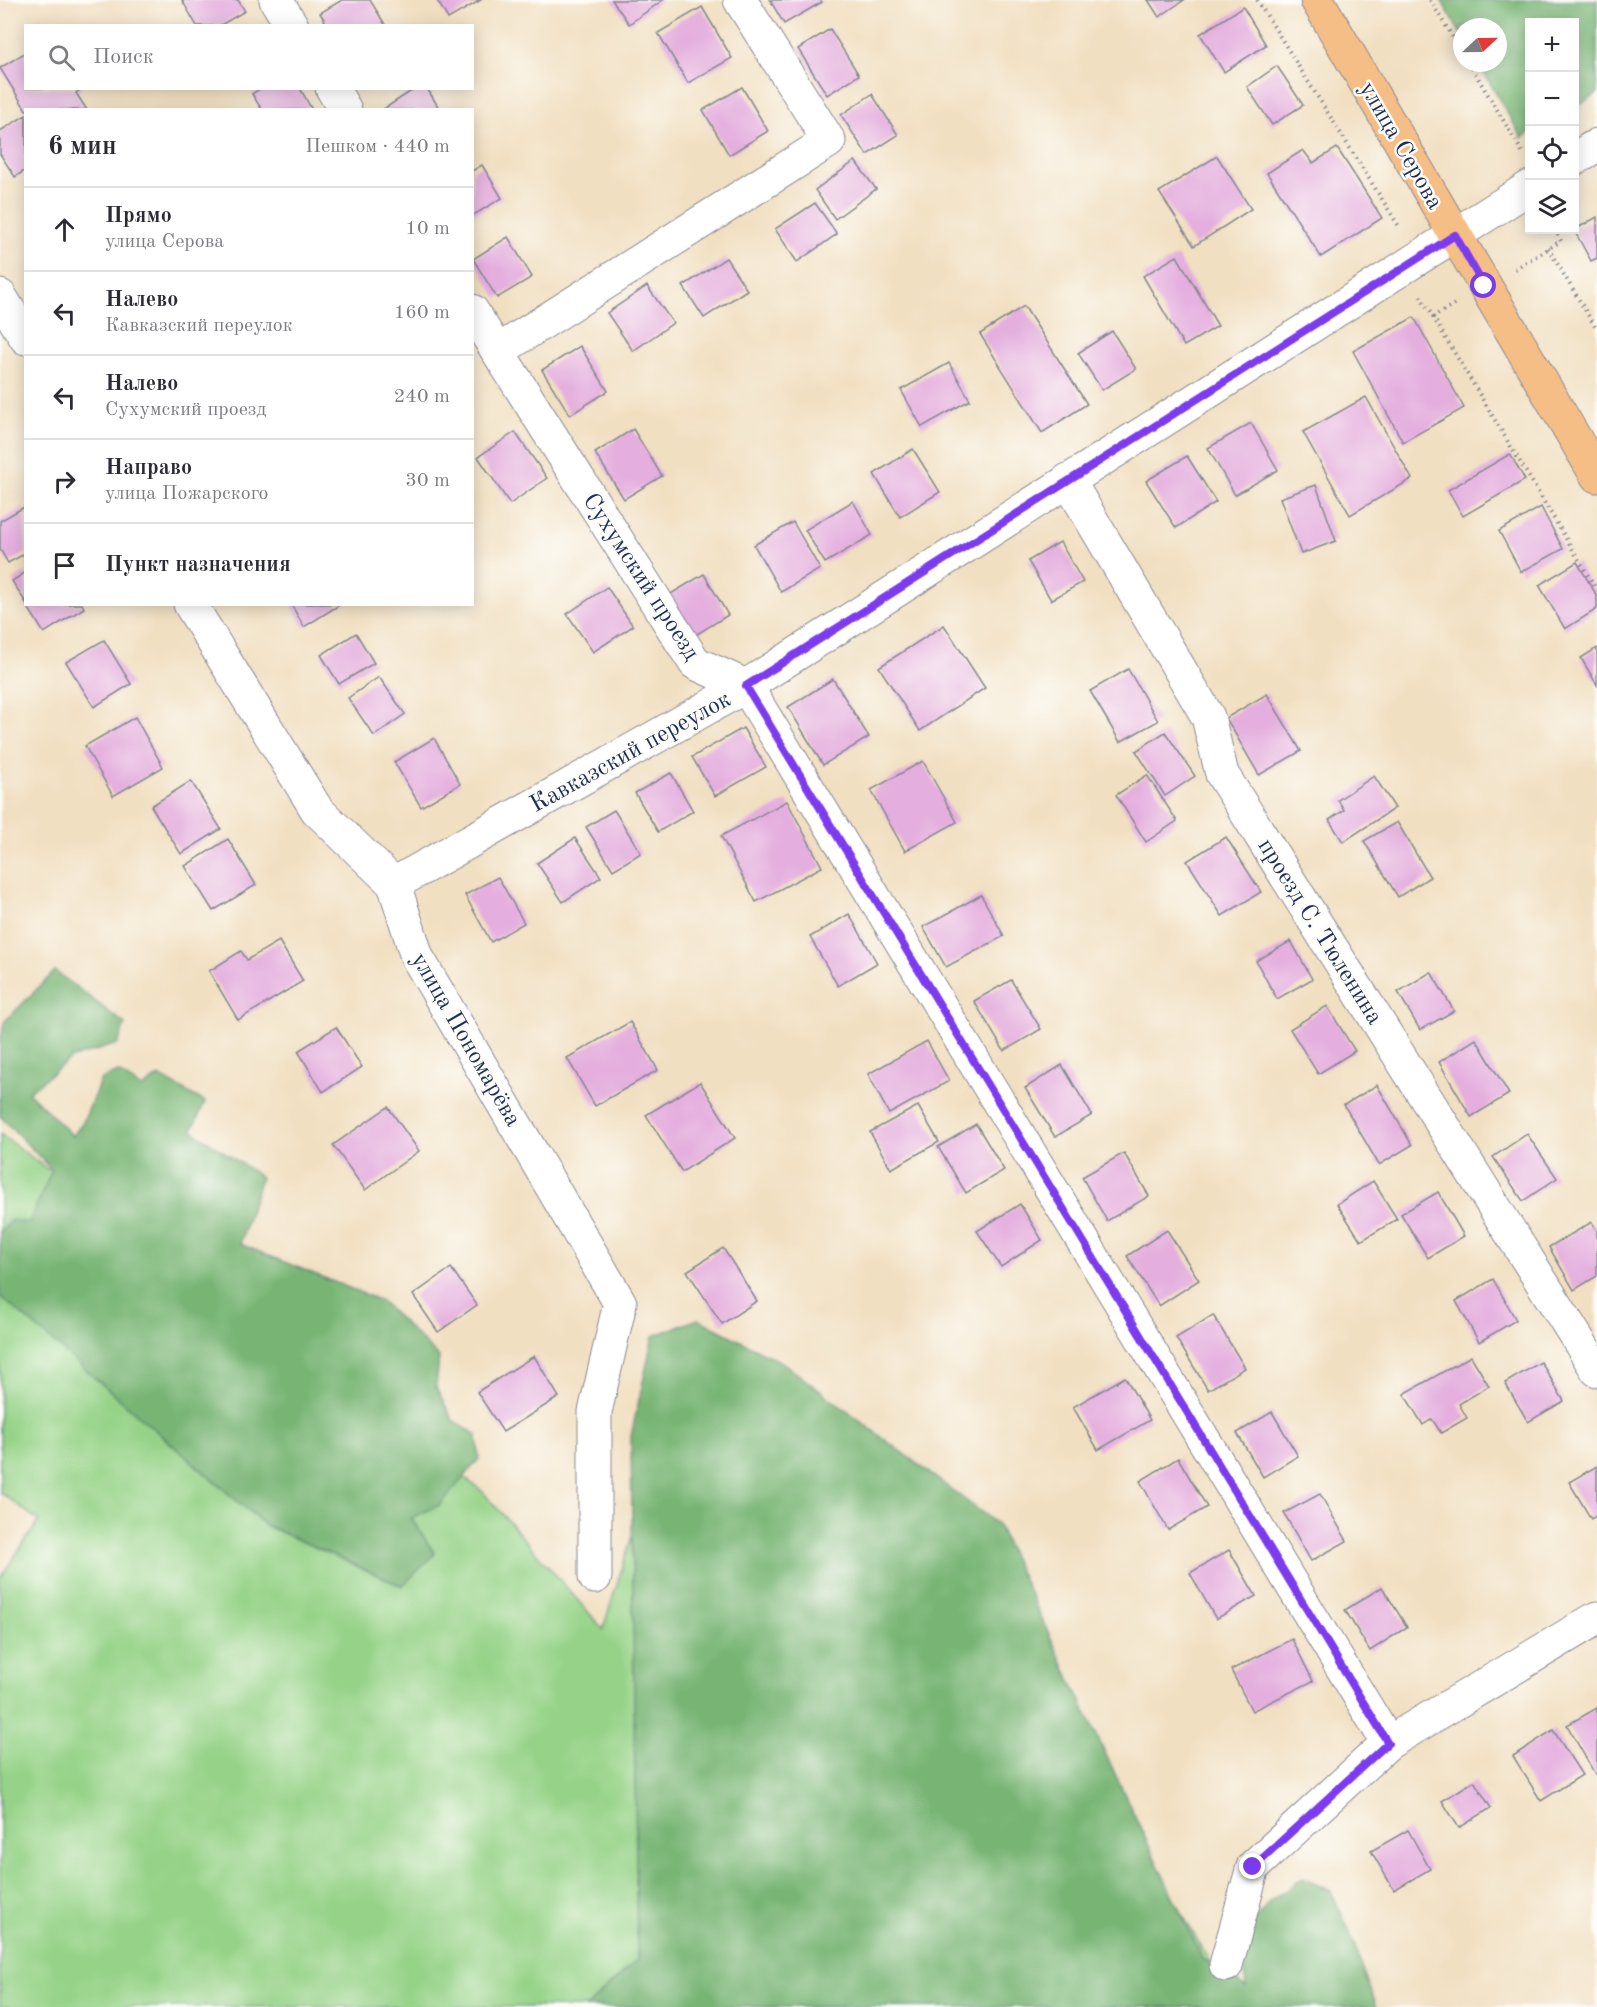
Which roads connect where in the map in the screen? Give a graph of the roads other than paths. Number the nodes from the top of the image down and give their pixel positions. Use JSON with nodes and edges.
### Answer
{"nodes":[{"id":1,"x":740,"y":0,"type":"edge"},
{"id":2,"x":1317,"y":0,"type":"edge"},
{"id":3,"x":333,"y":90,"type":"edge"},
{"id":4,"x":344,"y":108,"type":"edge"},
{"id":5,"x":1597,"y":145,"type":"edge"},
{"id":6,"x":1579,"y":156,"type":"edge"},
{"id":7,"x":1525,"y":190,"type":"edge"},
{"id":8,"x":1455,"y":235,"type":"junction"},
{"id":9,"x":0,"y":297,"type":"edge"},
{"id":10,"x":474,"y":314,"type":"edge"},
{"id":11,"x":24,"y":335,"type":"edge"},
{"id":12,"x":498,"y":351,"type":"junction"},
{"id":13,"x":1597,"y":476,"type":"edge"},
{"id":14,"x":1068,"y":480,"type":"junction"},
{"id":15,"x":191,"y":606,"type":"edge"},
{"id":16,"x":746,"y":686,"type":"junction"},
{"id":17,"x":394,"y":884,"type":"junction"},
{"id":18,"x":1597,"y":1370,"type":"edge"},
{"id":19,"x":595,"y":1577,"type":"dead end"},
{"id":20,"x":1597,"y":1618,"type":"edge"},
{"id":21,"x":1388,"y":1743,"type":"junction"},
{"id":22,"x":1226,"y":1965,"type":"dead end"}],
"edges":[{"from":1,"to":12,"type":"street"},
{"from":2,"to":8,"type":"main road","name":"улица Серова"},
{"from":3,"to":4,"type":"street"},
{"from":5,"to":6,"type":"street"},
{"from":7,"to":8,"type":"street","name":"Кавказский переулок"},
{"from":8,"to":13,"type":"main road","name":"улица Серова"},
{"from":8,"to":14,"type":"street","name":"Кавказский переулок"},
{"from":9,"to":11,"type":"street"},
{"from":10,"to":12,"type":"street","name":"Сухумский проезд"},
{"from":12,"to":16,"type":"street","name":"Сухумский проезд"},
{"from":14,"to":16,"type":"street","name":"Кавказский переулок"},
{"from":14,"to":18,"type":"street","name":"проезд С. Тюленина"},
{"from":15,"to":17,"type":"street","name":"улица Пономарёва"},
{"from":16,"to":17,"type":"street","name":"Кавказский переулок"},
{"from":16,"to":21,"type":"street"},
{"from":17,"to":19,"type":"street","name":"улица Пономарёва"},
{"from":20,"to":21,"type":"street"},
{"from":21,"to":22,"type":"street"}]}
